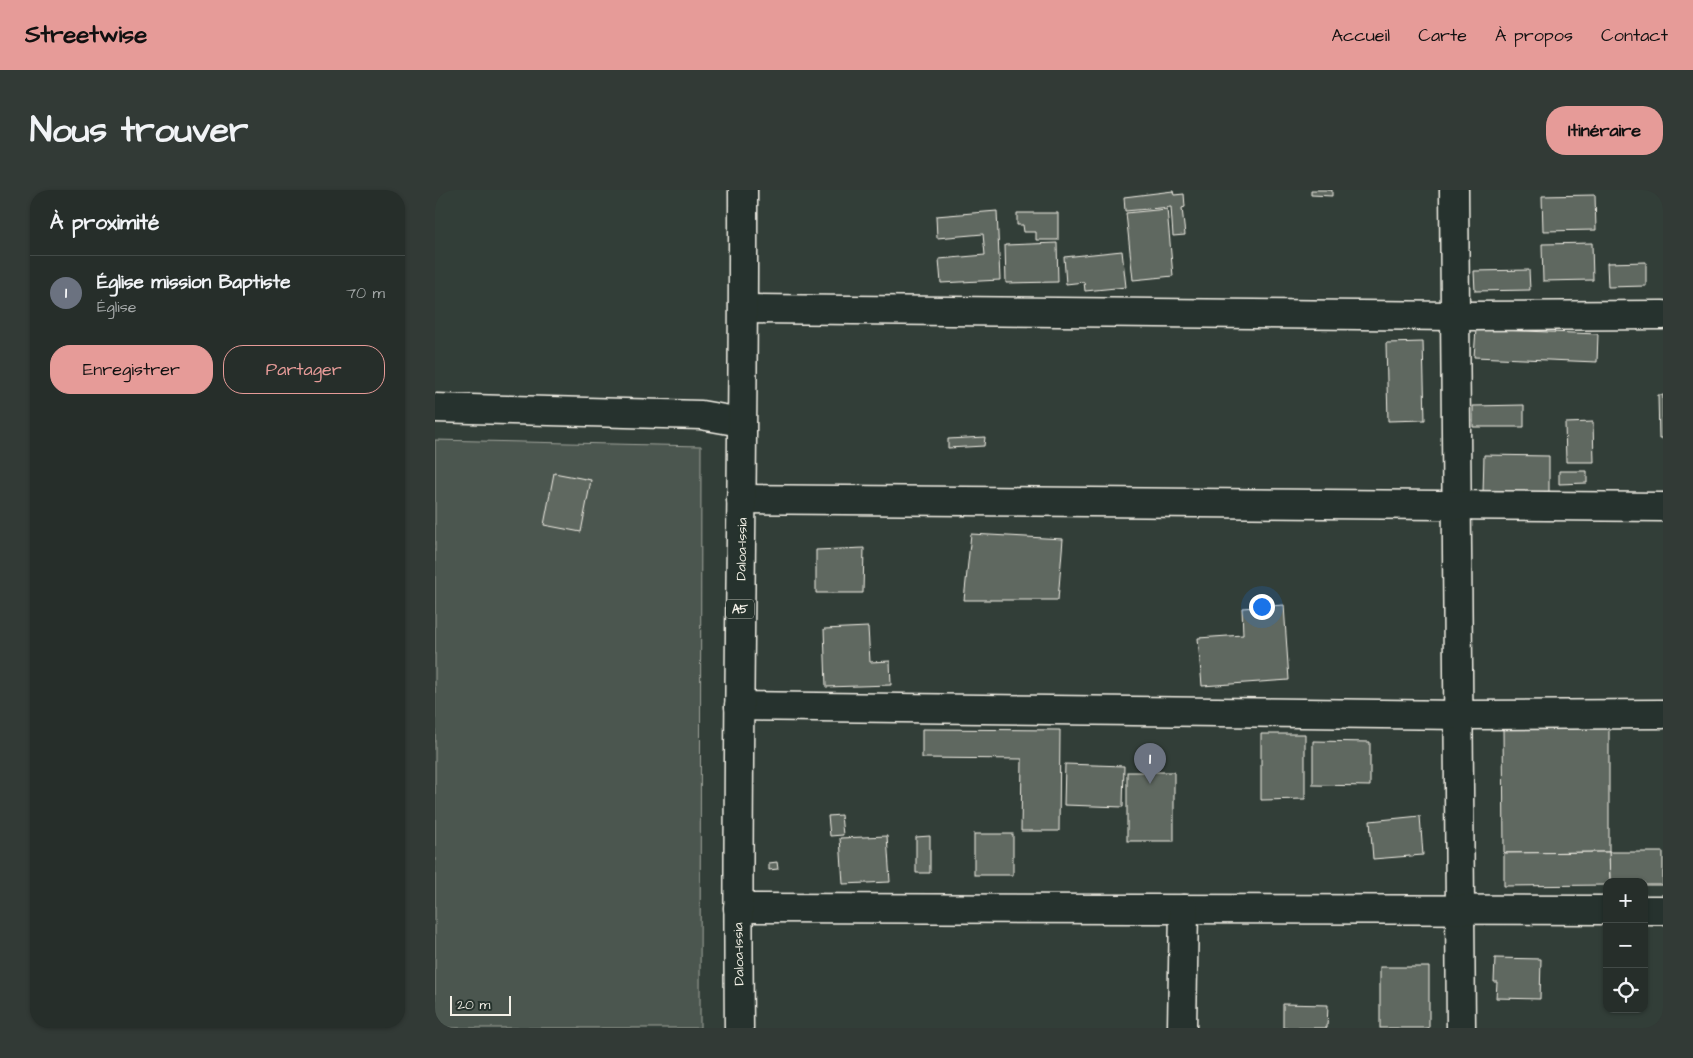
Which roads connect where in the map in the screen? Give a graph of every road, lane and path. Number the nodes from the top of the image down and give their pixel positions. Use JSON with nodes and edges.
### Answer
{"nodes":[{"id":1,"x":743,"y":190,"type":"edge"},
{"id":2,"x":1454,"y":190,"type":"edge"},
{"id":3,"x":744,"y":309,"type":"junction"},
{"id":4,"x":1663,"y":315,"type":"edge"},
{"id":5,"x":1455,"y":316,"type":"junction"},
{"id":6,"x":435,"y":408,"type":"edge"},
{"id":7,"x":741,"y":422,"type":"junction"},
{"id":8,"x":435,"y":426,"type":"edge"},
{"id":9,"x":741,"y":499,"type":"junction"},
{"id":10,"x":1457,"y":504,"type":"junction"},
{"id":11,"x":1663,"y":507,"type":"edge"},
{"id":12,"x":739,"y":706,"type":"junction"},
{"id":13,"x":1663,"y":714,"type":"edge"},
{"id":14,"x":1459,"y":715,"type":"junction"},
{"id":15,"x":738,"y":908,"type":"junction"},
{"id":16,"x":1183,"y":908,"type":"junction"},
{"id":17,"x":1461,"y":909,"type":"junction"},
{"id":18,"x":1603,"y":910,"type":"edge"},
{"id":19,"x":1648,"y":910,"type":"edge"},
{"id":20,"x":1663,"y":910,"type":"edge"},
{"id":21,"x":739,"y":1028,"type":"edge"},
{"id":22,"x":1182,"y":1028,"type":"edge"},
{"id":23,"x":1461,"y":1028,"type":"edge"}],
"edges":[{"from":1,"to":3,"type":"street","name":"Daloa-Issia","number":"A5"},
{"from":2,"to":5,"type":"street"},
{"from":3,"to":5,"type":"street"},
{"from":3,"to":7,"type":"street","name":"Daloa-Issia","number":"A5"},
{"from":4,"to":5,"type":"street"},
{"from":5,"to":10,"type":"street"},
{"from":6,"to":7,"type":"street"},
{"from":7,"to":8,"type":"street"},
{"from":7,"to":9,"type":"street","name":"Daloa-Issia","number":"A5"},
{"from":9,"to":10,"type":"street"},
{"from":9,"to":12,"type":"street","name":"Daloa-Issia","number":"A5"},
{"from":10,"to":11,"type":"street"},
{"from":10,"to":14,"type":"street"},
{"from":12,"to":14,"type":"street"},
{"from":12,"to":15,"type":"street","name":"Daloa-Issia","number":"A5"},
{"from":13,"to":14,"type":"street"},
{"from":14,"to":17,"type":"street"},
{"from":15,"to":16,"type":"street"},
{"from":15,"to":21,"type":"street","name":"Daloa-Issia","number":"A5"},
{"from":16,"to":17,"type":"street"},
{"from":16,"to":22,"type":"street"},
{"from":17,"to":18,"type":"street"},
{"from":17,"to":23,"type":"street"},
{"from":19,"to":20,"type":"street"}]}
